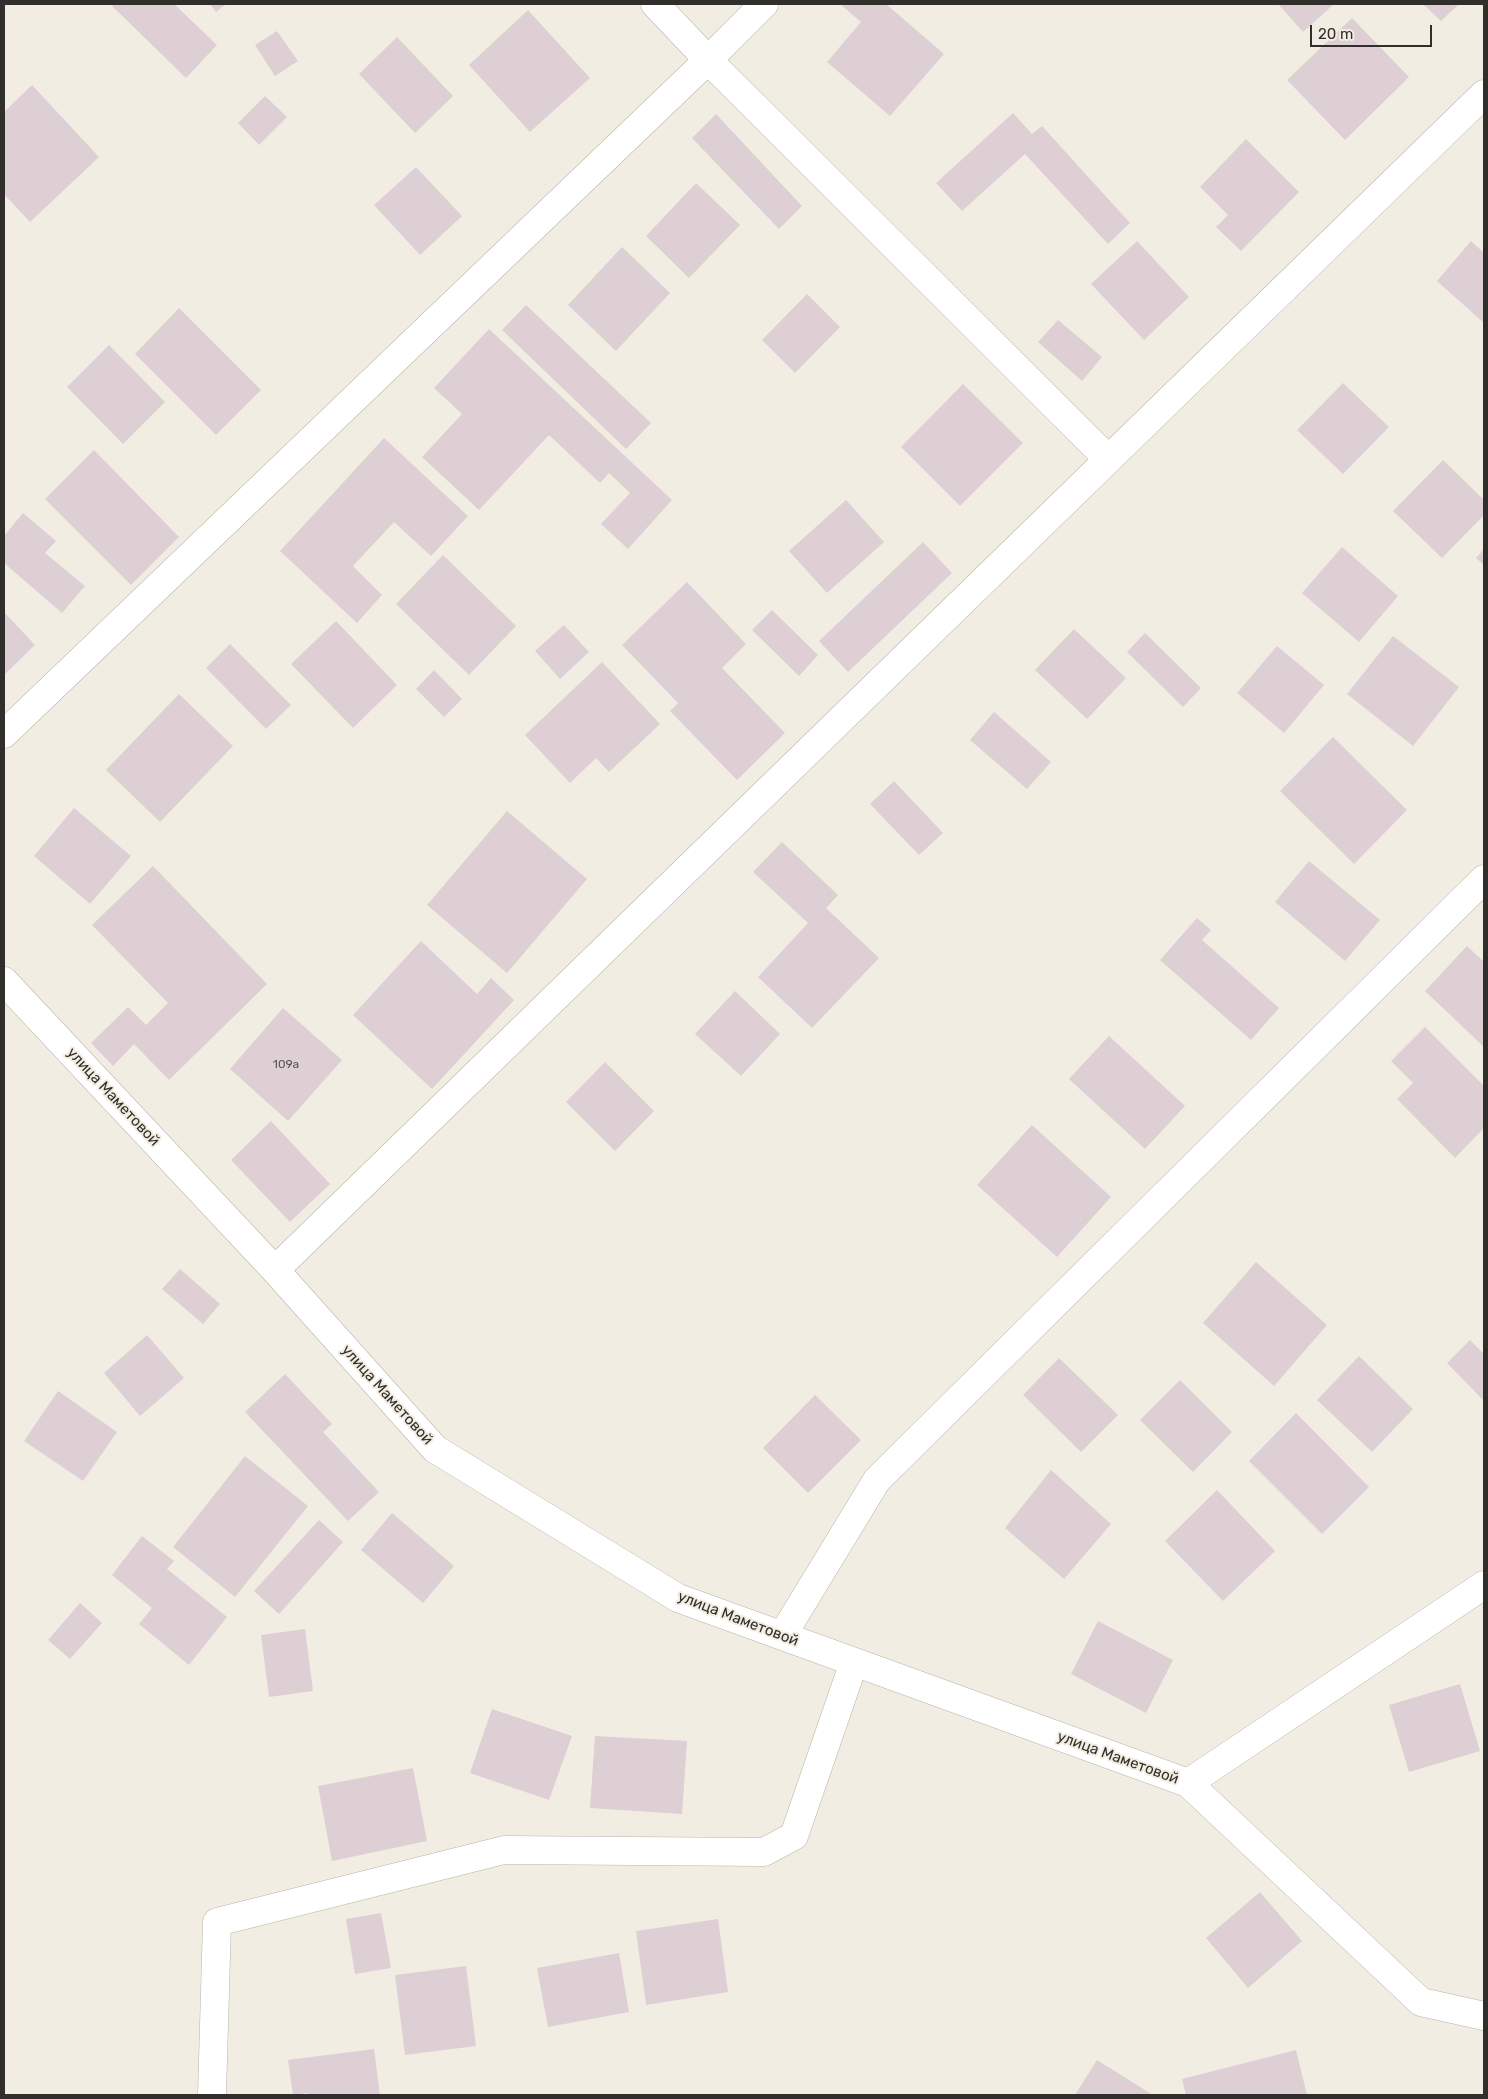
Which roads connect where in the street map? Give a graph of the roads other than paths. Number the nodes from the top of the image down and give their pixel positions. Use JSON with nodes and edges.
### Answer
{"nodes":[{"id":1,"x":655,"y":4,"type":"edge"},
{"id":2,"x":764,"y":4,"type":"edge"},
{"id":3,"x":708,"y":60,"type":"junction"},
{"id":4,"x":1484,"y":94,"type":"edge"},
{"id":5,"x":1108,"y":459,"type":"junction"},
{"id":6,"x":4,"y":734,"type":"edge"},
{"id":7,"x":1484,"y":879,"type":"edge"},
{"id":8,"x":4,"y":981,"type":"edge"},
{"id":9,"x":275,"y":1270,"type":"junction"},
{"id":10,"x":1484,"y":1585,"type":"edge"},
{"id":11,"x":782,"y":1636,"type":"junction"},
{"id":12,"x":854,"y":1662,"type":"junction"},
{"id":13,"x":1188,"y":1783,"type":"junction"},
{"id":14,"x":1484,"y":2016,"type":"edge"},
{"id":15,"x":212,"y":2095,"type":"edge"}],
"edges":[{"from":1,"to":3,"type":"street"},
{"from":2,"to":3,"type":"street"},
{"from":3,"to":5,"type":"street"},
{"from":3,"to":6,"type":"street"},
{"from":4,"to":5,"type":"street"},
{"from":5,"to":9,"type":"street"},
{"from":7,"to":11,"type":"street"},
{"from":8,"to":9,"type":"street","name":"улица Маметовой"},
{"from":9,"to":11,"type":"street","name":"улица Маметовой"},
{"from":10,"to":13,"type":"street"},
{"from":11,"to":12,"type":"street","name":"улица Маметовой"},
{"from":12,"to":13,"type":"street","name":"улица Маметовой"},
{"from":12,"to":15,"type":"street"},
{"from":13,"to":14,"type":"street","name":"улица Маметовой"}]}
